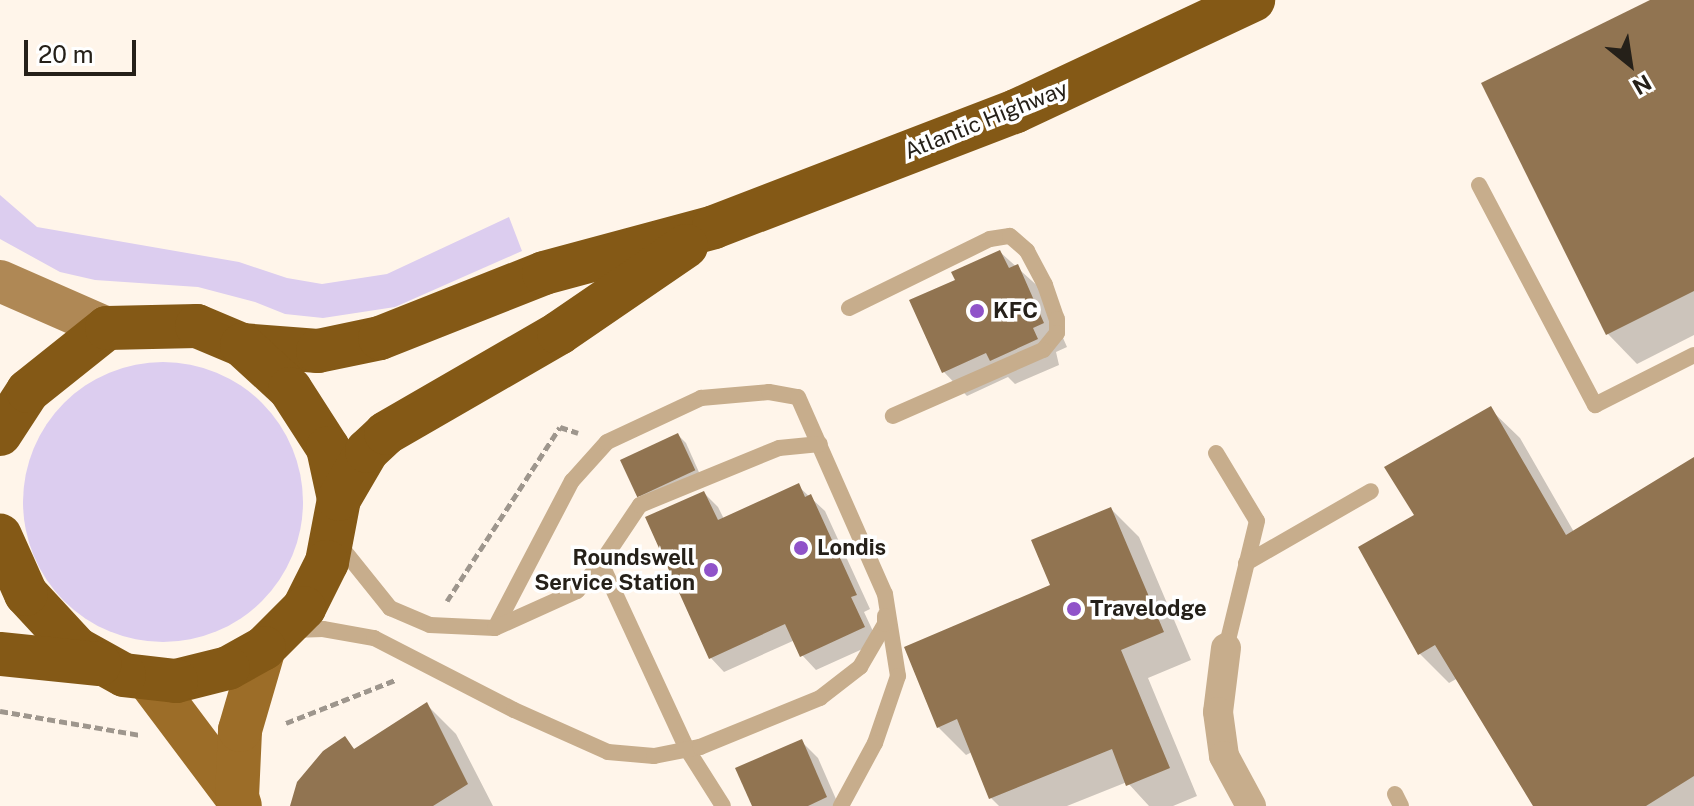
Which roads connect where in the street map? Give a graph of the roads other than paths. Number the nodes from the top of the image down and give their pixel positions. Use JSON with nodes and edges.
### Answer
{"nodes":[{"id":1,"x":1253,"y":0,"type":"edge"},
{"id":2,"x":1479,"y":185,"type":"dead end"},
{"id":3,"x":714,"y":227,"type":"junction"},
{"id":4,"x":0,"y":281,"type":"edge"},
{"id":5,"x":849,"y":308,"type":"dead end"},
{"id":6,"x":107,"y":328,"type":"junction"},
{"id":7,"x":242,"y":345,"type":"junction"},
{"id":8,"x":1694,"y":355,"type":"edge"},
{"id":9,"x":893,"y":416,"type":"dead end"},
{"id":10,"x":0,"y":434,"type":"edge"},
{"id":11,"x":820,"y":444,"type":"junction"},
{"id":12,"x":1216,"y":453,"type":"dead end"},
{"id":13,"x":1371,"y":491,"type":"dead end"},
{"id":14,"x":335,"y":517,"type":"junction"},
{"id":15,"x":0,"y":536,"type":"edge"},
{"id":16,"x":601,"y":563,"type":"junction"},
{"id":17,"x":1246,"y":563,"type":"junction"},
{"id":18,"x":885,"y":594,"type":"junction"},
{"id":19,"x":495,"y":628,"type":"junction"},
{"id":20,"x":274,"y":639,"type":"junction"},
{"id":21,"x":1226,"y":648,"type":"joint"},
{"id":22,"x":0,"y":654,"type":"edge"},
{"id":23,"x":99,"y":664,"type":"junction"},
{"id":24,"x":149,"y":680,"type":"junction"},
{"id":25,"x":687,"y":749,"type":"junction"},
{"id":26,"x":238,"y":802,"type":"edge"},
{"id":27,"x":723,"y":806,"type":"edge"},
{"id":28,"x":841,"y":806,"type":"edge"},
{"id":29,"x":1251,"y":806,"type":"edge"}],
"edges":[{"from":1,"to":3,"type":"highway","name":"Atlantic Highway"},
{"from":2,"to":8,"type":"lane"},
{"from":3,"to":7,"type":"highway","name":"Atlantic Highway"},
{"from":3,"to":14,"type":"highway","name":"Atlantic Highway"},
{"from":4,"to":6,"type":"main road"},
{"from":5,"to":9,"type":"lane"},
{"from":6,"to":7,"type":"highway"},
{"from":6,"to":10,"type":"highway"},
{"from":7,"to":14,"type":"highway"},
{"from":11,"to":16,"type":"lane"},
{"from":11,"to":18,"type":"lane"},
{"from":11,"to":19,"type":"lane"},
{"from":12,"to":17,"type":"lane"},
{"from":13,"to":17,"type":"lane"},
{"from":14,"to":19,"type":"lane"},
{"from":14,"to":20,"type":"highway"},
{"from":15,"to":23,"type":"highway"},
{"from":16,"to":19,"type":"lane"},
{"from":16,"to":25,"type":"lane"},
{"from":17,"to":21,"type":"lane"},
{"from":18,"to":25,"type":"lane"},
{"from":18,"to":28,"type":"lane"},
{"from":20,"to":24,"type":"highway"},
{"from":20,"to":25,"type":"lane"},
{"from":20,"to":26,"type":"main road"},
{"from":21,"to":29,"type":"street"},
{"from":22,"to":23,"type":"highway"},
{"from":23,"to":24,"type":"highway"},
{"from":24,"to":26,"type":"main road"},
{"from":25,"to":27,"type":"lane"}]}
